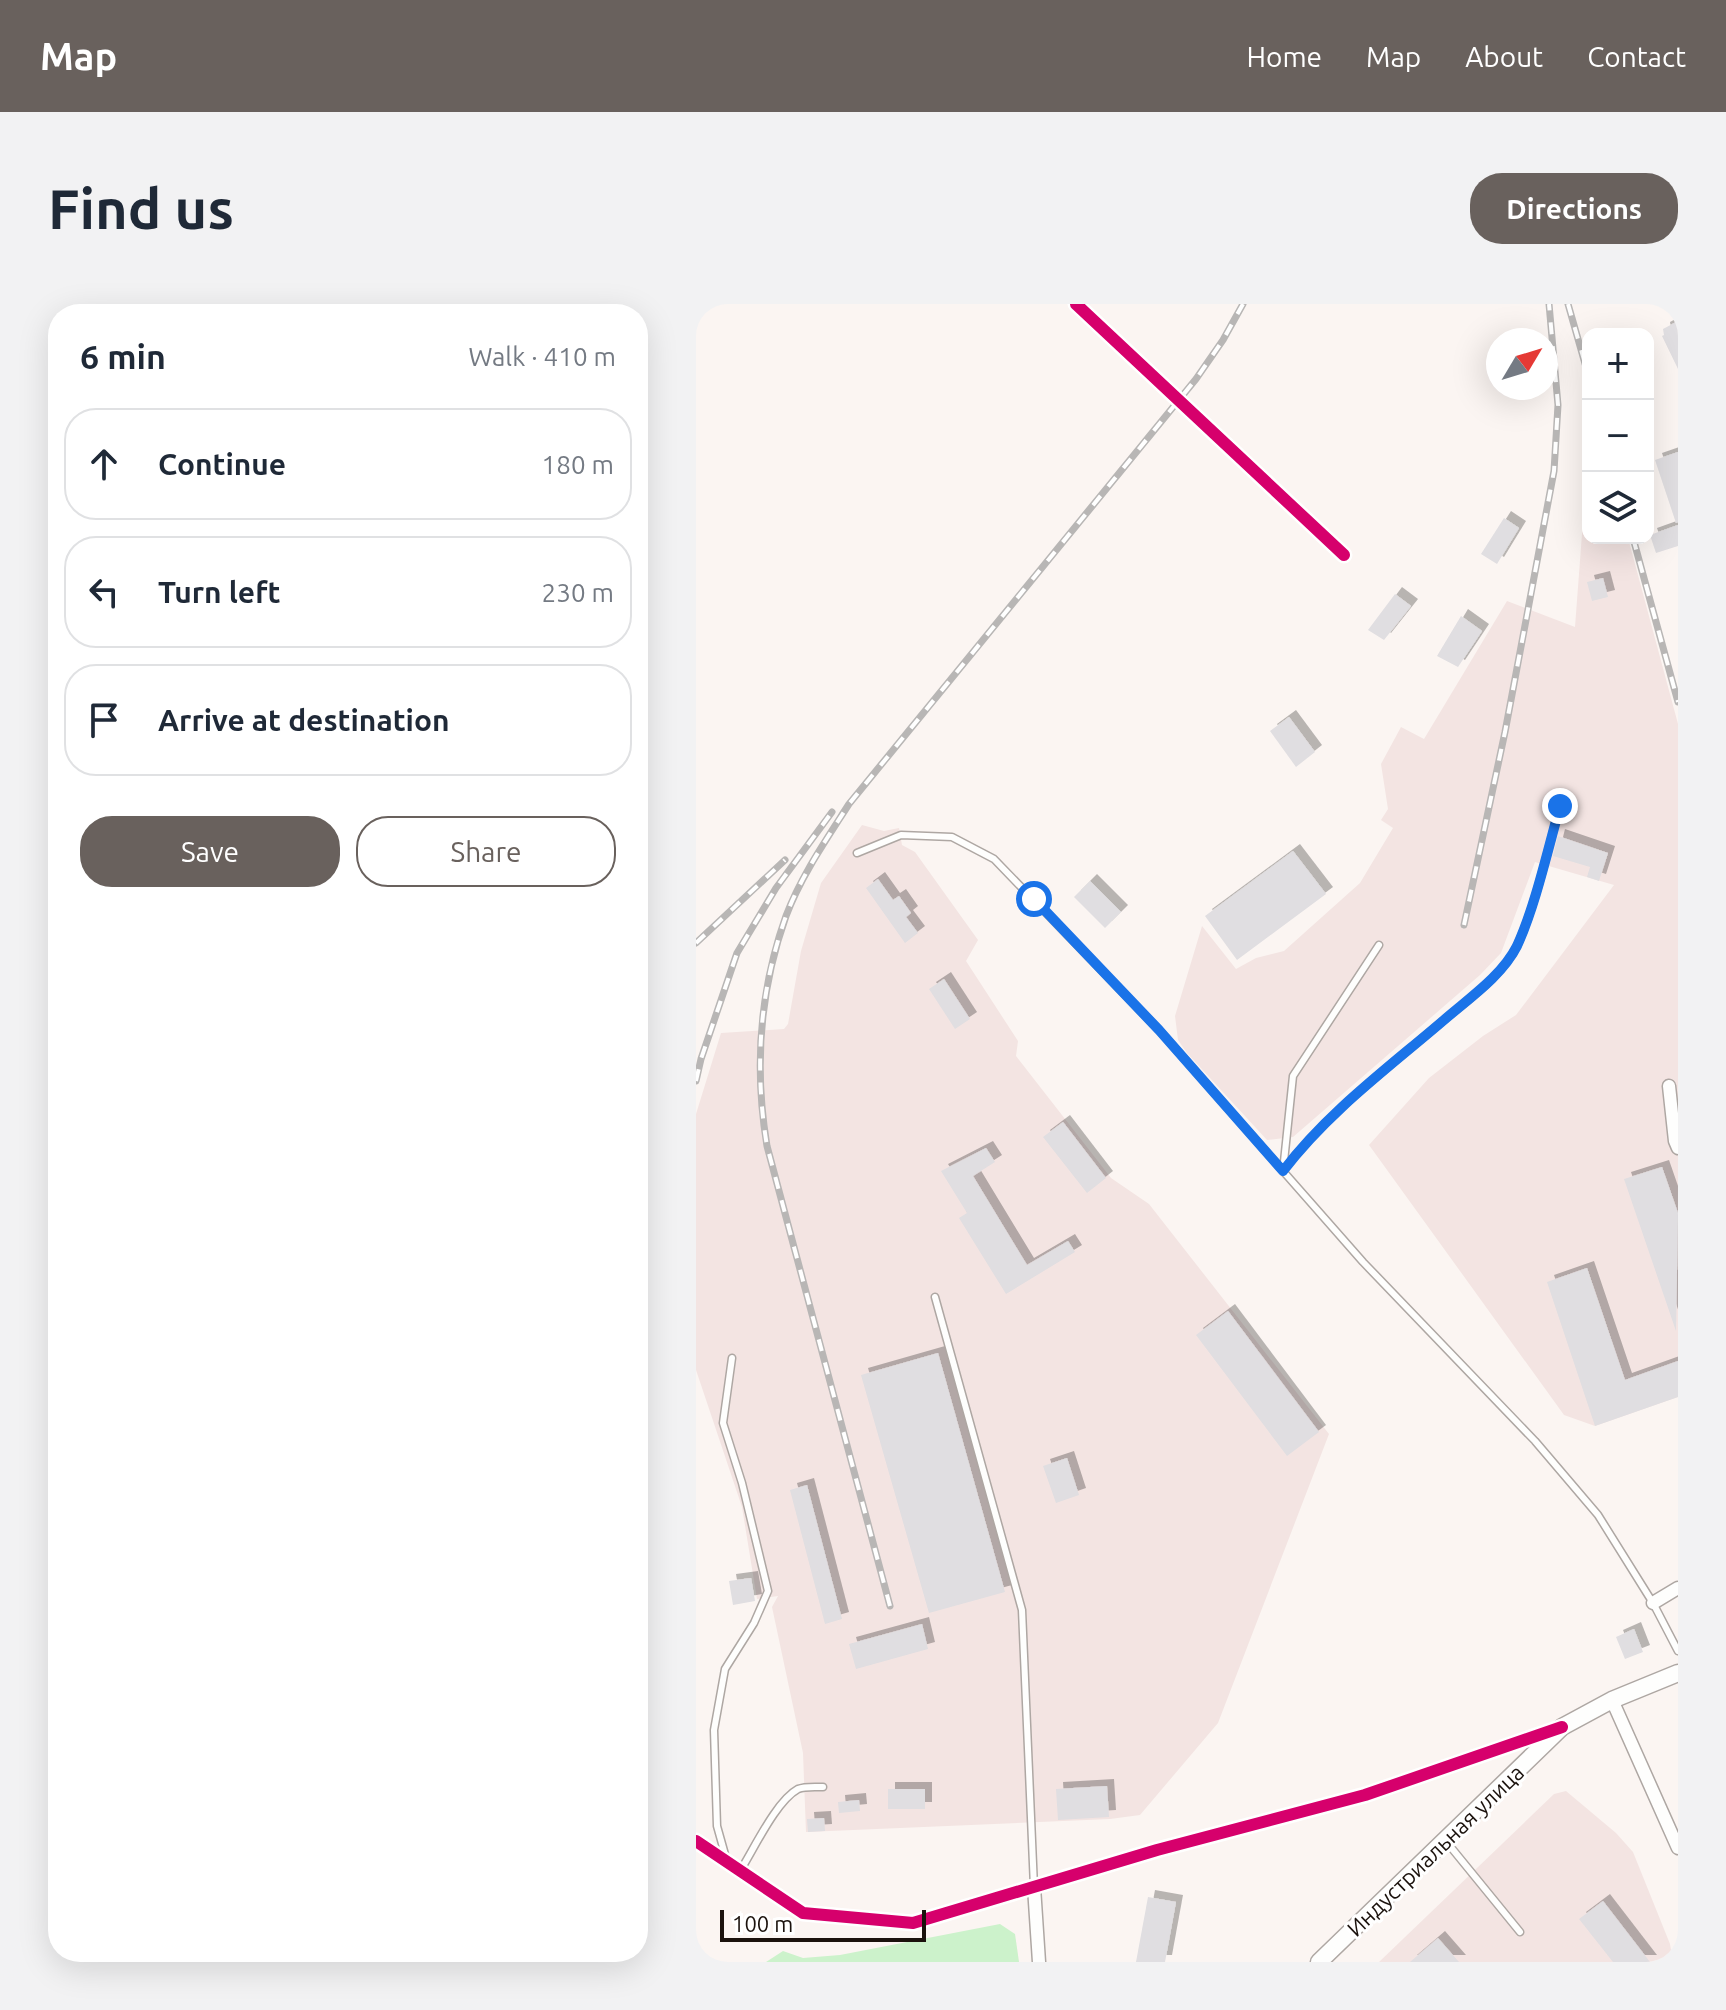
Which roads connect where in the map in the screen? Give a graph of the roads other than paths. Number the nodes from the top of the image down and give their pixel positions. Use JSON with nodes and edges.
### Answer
{"nodes":[{"id":1,"x":1076,"y":304,"type":"edge"},
{"id":2,"x":1344,"y":555,"type":"dead end"},
{"id":3,"x":1560,"y":806,"type":"dead end"},
{"id":4,"x":857,"y":853,"type":"dead end"},
{"id":5,"x":1379,"y":945,"type":"dead end"},
{"id":6,"x":1669,"y":1086,"type":"dead end"},
{"id":7,"x":1678,"y":1148,"type":"edge"},
{"id":8,"x":1283,"y":1171,"type":"junction"},
{"id":9,"x":935,"y":1297,"type":"dead end"},
{"id":10,"x":732,"y":1358,"type":"dead end"},
{"id":11,"x":1678,"y":1588,"type":"edge"},
{"id":12,"x":1653,"y":1603,"type":"junction"},
{"id":13,"x":1678,"y":1651,"type":"edge"},
{"id":14,"x":1678,"y":1673,"type":"edge"},
{"id":15,"x":1612,"y":1700,"type":"junction"},
{"id":16,"x":1562,"y":1727,"type":"junction"},
{"id":17,"x":823,"y":1787,"type":"dead end"},
{"id":18,"x":1445,"y":1840,"type":"junction"},
{"id":19,"x":696,"y":1841,"type":"edge"},
{"id":20,"x":1678,"y":1848,"type":"edge"},
{"id":21,"x":727,"y":1862,"type":"junction"},
{"id":22,"x":740,"y":1871,"type":"junction"},
{"id":23,"x":1034,"y":1887,"type":"junction"},
{"id":24,"x":1520,"y":1932,"type":"dead end"},
{"id":25,"x":1039,"y":1962,"type":"edge"},
{"id":26,"x":1319,"y":1962,"type":"edge"}],
"edges":[{"from":1,"to":2,"type":"street"},
{"from":3,"to":8,"type":"lane"},
{"from":4,"to":8,"type":"lane"},
{"from":5,"to":8,"type":"lane"},
{"from":6,"to":7,"type":"street"},
{"from":8,"to":12,"type":"lane"},
{"from":9,"to":23,"type":"lane"},
{"from":10,"to":21,"type":"lane"},
{"from":11,"to":12,"type":"street"},
{"from":12,"to":13,"type":"lane"},
{"from":14,"to":15,"type":"main road","name":"Индустриальная улица"},
{"from":15,"to":16,"type":"main road","name":"Индустриальная улица"},
{"from":15,"to":20,"type":"street"},
{"from":16,"to":18,"type":"main road","name":"Индустриальная улица"},
{"from":16,"to":23,"type":"street"},
{"from":17,"to":22,"type":"lane"},
{"from":18,"to":24,"type":"lane"},
{"from":18,"to":26,"type":"main road","name":"Индустриальная улица"},
{"from":19,"to":21,"type":"street"},
{"from":21,"to":22,"type":"street"},
{"from":22,"to":23,"type":"street"},
{"from":23,"to":25,"type":"street"}]}
